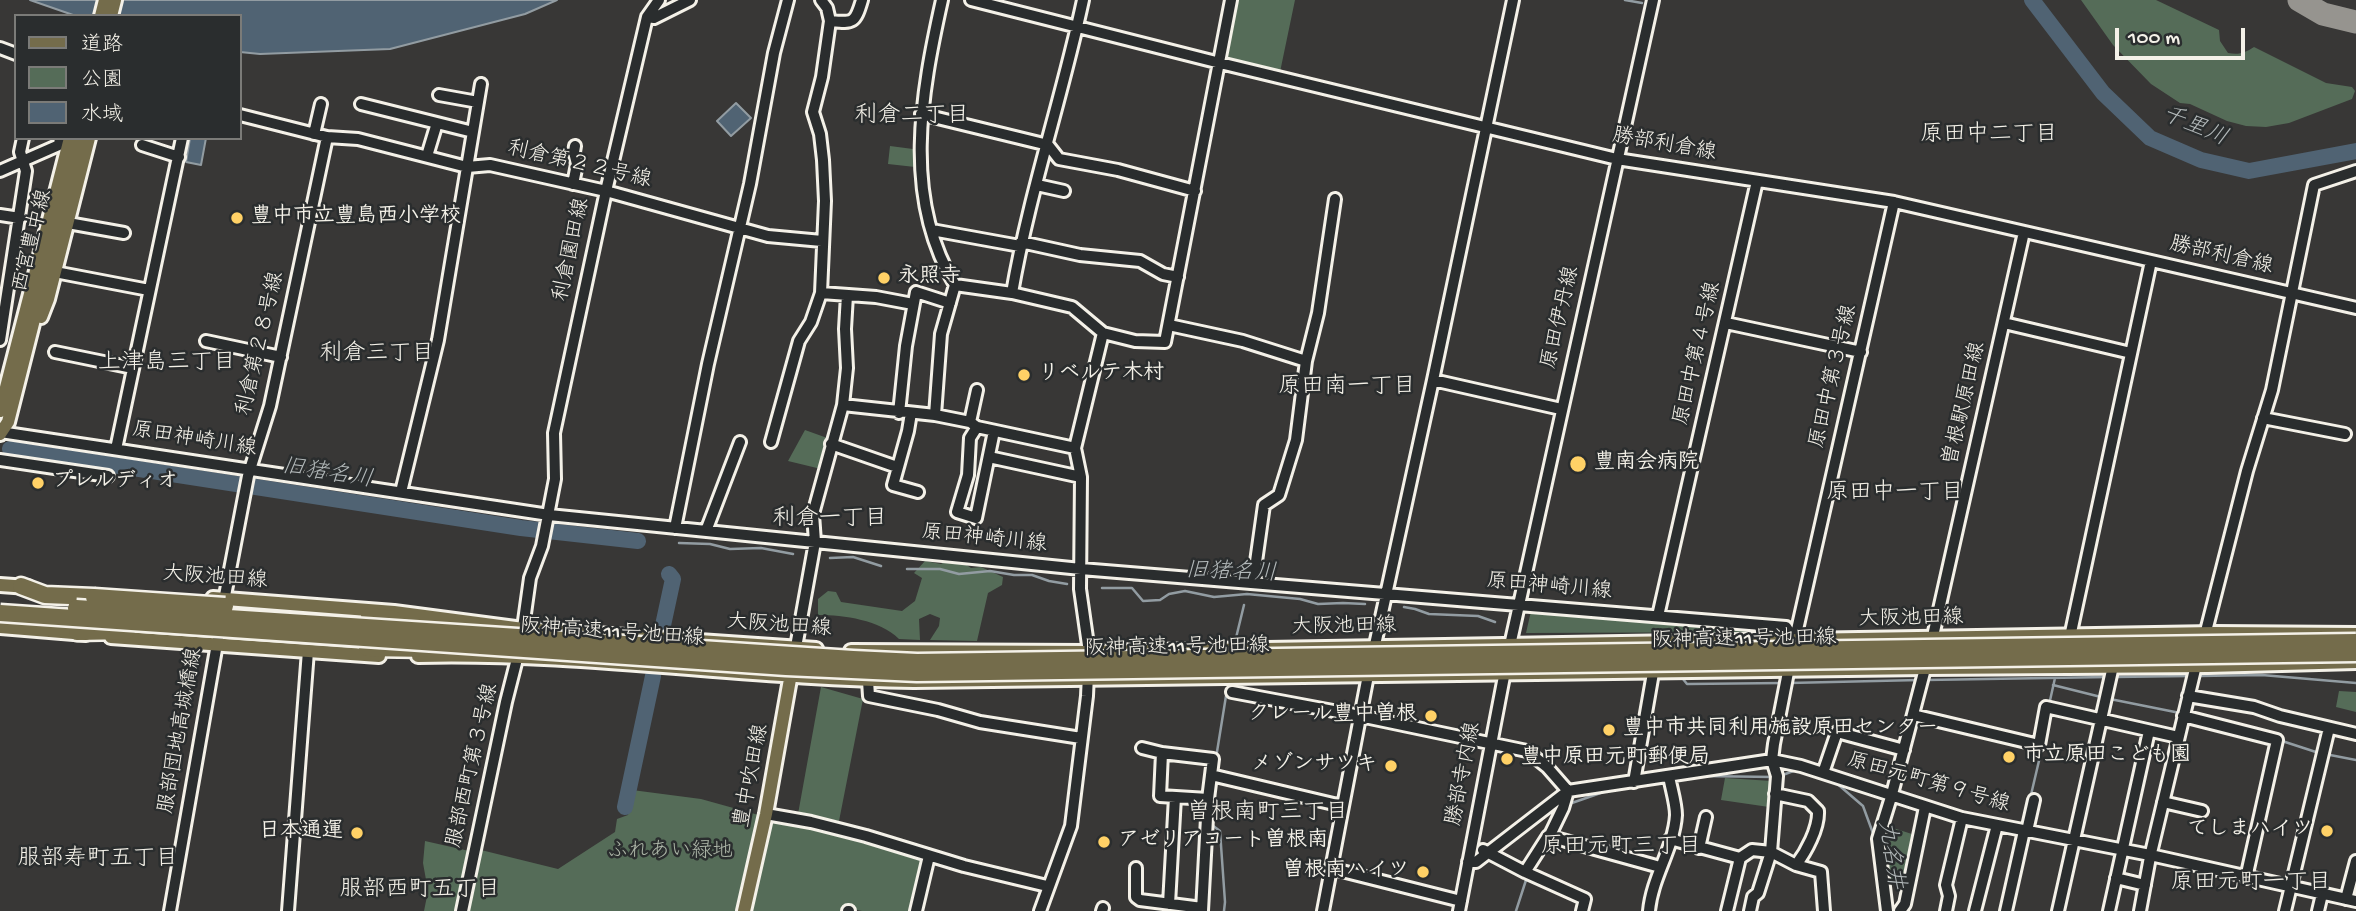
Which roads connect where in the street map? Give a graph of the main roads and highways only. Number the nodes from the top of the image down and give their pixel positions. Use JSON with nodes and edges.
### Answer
{"nodes":[{"id":1,"x":70,"y":140,"type":"edge"},
{"id":2,"x":79,"y":140,"type":"edge"},
{"id":3,"x":89,"y":140,"type":"edge"},
{"id":4,"x":62,"y":188,"type":"junction"},
{"id":5,"x":30,"y":332,"type":"junction"},
{"id":6,"x":0,"y":411,"type":"edge"},
{"id":7,"x":0,"y":432,"type":"edge"},
{"id":8,"x":0,"y":585,"type":"edge"},
{"id":9,"x":21,"y":586,"type":"junction"},
{"id":10,"x":0,"y":603,"type":"edge"},
{"id":11,"x":0,"y":613,"type":"edge"},
{"id":12,"x":0,"y":627,"type":"edge"},
{"id":13,"x":77,"y":632,"type":"junction"},
{"id":14,"x":528,"y":633,"type":"junction"},
{"id":15,"x":2356,"y":634,"type":"edge"},
{"id":16,"x":2356,"y":642,"type":"edge"},
{"id":17,"x":495,"y":647,"type":"junction"},
{"id":18,"x":796,"y":647,"type":"junction"},
{"id":19,"x":2356,"y":653,"type":"edge"},
{"id":20,"x":2356,"y":662,"type":"edge"},
{"id":21,"x":791,"y":676,"type":"junction"},
{"id":22,"x":744,"y":911,"type":"edge"}],
"edges":[{"from":1,"to":4,"type":"main road","name":"西宮豊中線"},
{"from":2,"to":4,"type":"main road","name":"西宮豊中線"},
{"from":3,"to":5,"type":"main road"},
{"from":4,"to":5,"type":"main road","name":"西宮豊中線"},
{"from":4,"to":6,"type":"main road","name":"西宮豊中線"},
{"from":5,"to":7,"type":"main road","name":"西宮豊中線"},
{"from":8,"to":9,"type":"main road","name":"大阪池田線"},
{"from":9,"to":14,"type":"main road","name":"大阪池田線"},
{"from":9,"to":14,"type":"highway","bridge":true},
{"from":10,"to":14,"type":"highway","name":"阪神高速11号池田線","bridge":true},
{"from":11,"to":17,"type":"highway","name":"阪神高速11号池田線","bridge":true},
{"from":12,"to":13,"type":"main road"},
{"from":13,"to":17,"type":"highway","bridge":true},
{"from":13,"to":21,"type":"main road"},
{"from":14,"to":16,"type":"highway","name":"阪神高速11号池田線","bridge":true},
{"from":14,"to":18,"type":"main road","name":"大阪池田線"},
{"from":15,"to":18,"type":"main road","name":"大阪池田線"},
{"from":17,"to":19,"type":"highway","name":"阪神高速11号池田線","bridge":true},
{"from":18,"to":21,"type":"main road","name":"豊中吹田線"},
{"from":20,"to":21,"type":"main road"},
{"from":21,"to":22,"type":"main road","name":"豊中吹田線"}]}
